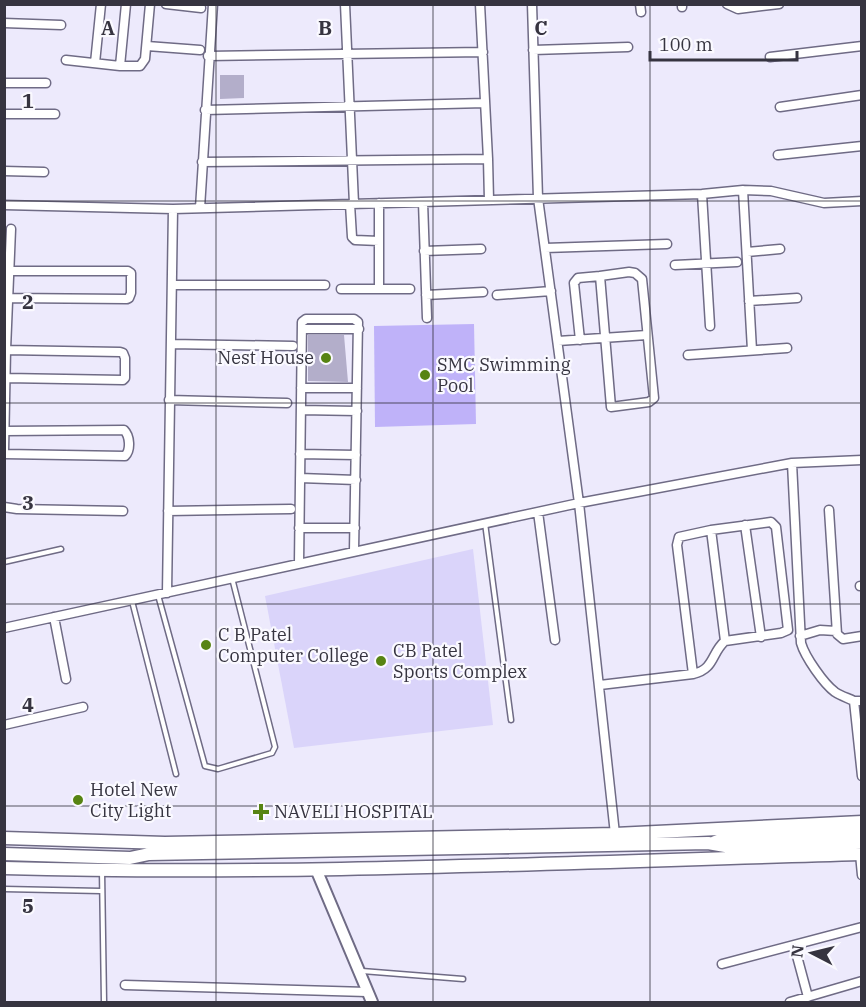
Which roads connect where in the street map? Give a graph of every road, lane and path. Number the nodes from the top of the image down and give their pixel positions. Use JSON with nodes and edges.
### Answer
{"nodes":[{"id":1,"x":101,"y":4,"type":"edge"},
{"id":2,"x":126,"y":4,"type":"edge"},
{"id":3,"x":150,"y":4,"type":"edge"},
{"id":4,"x":166,"y":4,"type":"edge"},
{"id":5,"x":213,"y":4,"type":"edge"},
{"id":6,"x":345,"y":4,"type":"edge"},
{"id":7,"x":480,"y":4,"type":"edge"},
{"id":8,"x":532,"y":4,"type":"edge"},
{"id":9,"x":727,"y":4,"type":"edge"},
{"id":10,"x":779,"y":4,"type":"edge"},
{"id":11,"x":201,"y":8,"type":"dead end"},
{"id":12,"x":4,"y":23,"type":"edge"},
{"id":13,"x":61,"y":25,"type":"dead end"},
{"id":14,"x":147,"y":46,"type":"junction"},
{"id":15,"x":861,"y":46,"type":"edge"},
{"id":16,"x":628,"y":47,"type":"dead end"},
{"id":17,"x":200,"y":50,"type":"dead end"},
{"id":18,"x":533,"y":50,"type":"junction"},
{"id":19,"x":483,"y":52,"type":"junction"},
{"id":20,"x":347,"y":53,"type":"junction"},
{"id":21,"x":208,"y":56,"type":"junction"},
{"id":22,"x":770,"y":57,"type":"dead end"},
{"id":23,"x":66,"y":60,"type":"dead end"},
{"id":24,"x":95,"y":63,"type":"junction"},
{"id":25,"x":120,"y":66,"type":"junction"},
{"id":26,"x":4,"y":83,"type":"edge"},
{"id":27,"x":46,"y":83,"type":"dead end"},
{"id":28,"x":861,"y":95,"type":"edge"},
{"id":29,"x":485,"y":103,"type":"junction"},
{"id":30,"x":351,"y":107,"type":"junction"},
{"id":31,"x":780,"y":107,"type":"dead end"},
{"id":32,"x":205,"y":110,"type":"junction"},
{"id":33,"x":4,"y":114,"type":"edge"},
{"id":34,"x":55,"y":114,"type":"dead end"},
{"id":35,"x":861,"y":146,"type":"edge"},
{"id":36,"x":778,"y":155,"type":"dead end"},
{"id":37,"x":488,"y":159,"type":"junction"},
{"id":38,"x":351,"y":161,"type":"junction"},
{"id":39,"x":202,"y":162,"type":"junction"},
{"id":40,"x":4,"y":171,"type":"edge"},
{"id":41,"x":44,"y":172,"type":"dead end"},
{"id":42,"x":743,"y":190,"type":"junction"},
{"id":43,"x":702,"y":194,"type":"junction"},
{"id":44,"x":538,"y":198,"type":"junction"},
{"id":45,"x":489,"y":200,"type":"junction"},
{"id":46,"x":861,"y":201,"type":"edge"},
{"id":47,"x":423,"y":202,"type":"junction"},
{"id":48,"x":379,"y":203,"type":"junction"},
{"id":49,"x":352,"y":204,"type":"junction"},
{"id":50,"x":4,"y":205,"type":"edge"},
{"id":51,"x":200,"y":208,"type":"junction"},
{"id":52,"x":173,"y":209,"type":"junction"},
{"id":53,"x":11,"y":229,"type":"dead end"},
{"id":54,"x":379,"y":240,"type":"junction"},
{"id":55,"x":667,"y":244,"type":"dead end"},
{"id":56,"x":545,"y":248,"type":"junction"},
{"id":57,"x":480,"y":249,"type":"dead end"},
{"id":58,"x":780,"y":249,"type":"dead end"},
{"id":59,"x":424,"y":251,"type":"junction"},
{"id":60,"x":747,"y":252,"type":"junction"},
{"id":61,"x":737,"y":262,"type":"dead end"},
{"id":62,"x":707,"y":263,"type":"junction"},
{"id":63,"x":675,"y":265,"type":"dead end"},
{"id":64,"x":9,"y":271,"type":"junction"},
{"id":65,"x":600,"y":276,"type":"junction"},
{"id":66,"x":172,"y":285,"type":"junction"},
{"id":67,"x":325,"y":285,"type":"dead end"},
{"id":68,"x":379,"y":289,"type":"junction"},
{"id":69,"x":411,"y":289,"type":"dead end"},
{"id":70,"x":341,"y":290,"type":"dead end"},
{"id":71,"x":551,"y":291,"type":"junction"},
{"id":72,"x":483,"y":292,"type":"dead end"},
{"id":73,"x":426,"y":295,"type":"junction"},
{"id":74,"x":497,"y":295,"type":"dead end"},
{"id":75,"x":8,"y":298,"type":"junction"},
{"id":76,"x":797,"y":298,"type":"dead end"},
{"id":77,"x":749,"y":301,"type":"junction"},
{"id":78,"x":427,"y":318,"type":"dead end"},
{"id":79,"x":710,"y":326,"type":"dead end"},
{"id":80,"x":647,"y":335,"type":"junction"},
{"id":81,"x":605,"y":338,"type":"junction"},
{"id":82,"x":580,"y":340,"type":"junction"},
{"id":83,"x":558,"y":341,"type":"junction"},
{"id":84,"x":171,"y":344,"type":"junction"},
{"id":85,"x":293,"y":346,"type":"dead end"},
{"id":86,"x":786,"y":348,"type":"dead end"},
{"id":87,"x":6,"y":350,"type":"edge"},
{"id":88,"x":752,"y":350,"type":"junction"},
{"id":89,"x":688,"y":355,"type":"dead end"},
{"id":90,"x":5,"y":360,"type":"edge"},
{"id":91,"x":6,"y":378,"type":"junction"},
{"id":92,"x":301,"y":388,"type":"junction"},
{"id":93,"x":357,"y":388,"type":"junction"},
{"id":94,"x":170,"y":400,"type":"junction"},
{"id":95,"x":286,"y":403,"type":"dead end"},
{"id":96,"x":301,"y":410,"type":"junction"},
{"id":97,"x":357,"y":411,"type":"junction"},
{"id":98,"x":6,"y":431,"type":"edge"},
{"id":99,"x":4,"y":452,"type":"edge"},
{"id":100,"x":300,"y":454,"type":"junction"},
{"id":101,"x":356,"y":455,"type":"junction"},
{"id":102,"x":861,"y":460,"type":"edge"},
{"id":103,"x":792,"y":463,"type":"junction"},
{"id":104,"x":300,"y":478,"type":"junction"},
{"id":105,"x":356,"y":480,"type":"junction"},
{"id":106,"x":579,"y":503,"type":"junction"},
{"id":107,"x":4,"y":507,"type":"edge"},
{"id":108,"x":291,"y":509,"type":"dead end"},
{"id":109,"x":829,"y":510,"type":"dead end"},
{"id":110,"x":123,"y":511,"type":"dead end"},
{"id":111,"x":168,"y":511,"type":"junction"},
{"id":112,"x":538,"y":512,"type":"junction"},
{"id":113,"x":485,"y":522,"type":"junction"},
{"id":114,"x":745,"y":525,"type":"junction"},
{"id":115,"x":299,"y":528,"type":"junction"},
{"id":116,"x":355,"y":528,"type":"junction"},
{"id":117,"x":711,"y":530,"type":"junction"},
{"id":118,"x":61,"y":549,"type":"dead end"},
{"id":119,"x":354,"y":551,"type":"junction"},
{"id":120,"x":4,"y":562,"type":"edge"},
{"id":121,"x":299,"y":563,"type":"junction"},
{"id":122,"x":232,"y":578,"type":"junction"},
{"id":123,"x":163,"y":594,"type":"junction"},
{"id":124,"x":132,"y":600,"type":"junction"},
{"id":125,"x":54,"y":617,"type":"junction"},
{"id":126,"x":4,"y":628,"type":"edge"},
{"id":127,"x":836,"y":631,"type":"junction"},
{"id":128,"x":800,"y":636,"type":"junction"},
{"id":129,"x":861,"y":636,"type":"edge"},
{"id":130,"x":761,"y":637,"type":"junction"},
{"id":131,"x":555,"y":640,"type":"dead end"},
{"id":132,"x":725,"y":641,"type":"junction"},
{"id":133,"x":693,"y":674,"type":"junction"},
{"id":134,"x":66,"y":679,"type":"dead end"},
{"id":135,"x":599,"y":685,"type":"junction"},
{"id":136,"x":858,"y":701,"type":"edge"},
{"id":137,"x":83,"y":707,"type":"dead end"},
{"id":138,"x":511,"y":720,"type":"dead end"},
{"id":139,"x":4,"y":726,"type":"edge"},
{"id":140,"x":176,"y":774,"type":"dead end"},
{"id":141,"x":861,"y":776,"type":"edge"},
{"id":142,"x":861,"y":822,"type":"edge"},
{"id":143,"x":861,"y":831,"type":"edge"},
{"id":144,"x":615,"y":834,"type":"junction"},
{"id":145,"x":4,"y":838,"type":"edge"},
{"id":146,"x":708,"y":843,"type":"junction"},
{"id":147,"x":4,"y":844,"type":"edge"},
{"id":148,"x":861,"y":850,"type":"edge"},
{"id":149,"x":4,"y":854,"type":"edge"},
{"id":150,"x":149,"y":854,"type":"junction"},
{"id":151,"x":4,"y":868,"type":"edge"},
{"id":152,"x":316,"y":869,"type":"junction"},
{"id":153,"x":102,"y":870,"type":"junction"},
{"id":154,"x":861,"y":874,"type":"edge"},
{"id":155,"x":4,"y":889,"type":"edge"},
{"id":156,"x":101,"y":891,"type":"junction"},
{"id":157,"x":861,"y":927,"type":"edge"},
{"id":158,"x":794,"y":945,"type":"junction"},
{"id":159,"x":722,"y":964,"type":"dead end"},
{"id":160,"x":359,"y":970,"type":"junction"},
{"id":161,"x":463,"y":980,"type":"dead end"},
{"id":162,"x":861,"y":981,"type":"edge"},
{"id":163,"x":125,"y":985,"type":"dead end"},
{"id":164,"x":369,"y":997,"type":"edge"},
{"id":165,"x":808,"y":997,"type":"junction"},
{"id":166,"x":104,"y":1002,"type":"edge"},
{"id":167,"x":790,"y":1002,"type":"edge"}],
"edges":[{"from":1,"to":24,"type":"street"},
{"from":2,"to":25,"type":"street"},
{"from":3,"to":14,"type":"street"},
{"from":4,"to":11,"type":"street"},
{"from":5,"to":21,"type":"street"},
{"from":6,"to":20,"type":"street"},
{"from":7,"to":19,"type":"street"},
{"from":8,"to":18,"type":"street"},
{"from":9,"to":10,"type":"street"},
{"from":12,"to":13,"type":"street"},
{"from":14,"to":17,"type":"street"},
{"from":14,"to":25,"type":"street"},
{"from":15,"to":22,"type":"street"},
{"from":16,"to":18,"type":"street"},
{"from":18,"to":44,"type":"street"},
{"from":19,"to":20,"type":"street"},
{"from":19,"to":29,"type":"street"},
{"from":20,"to":21,"type":"street"},
{"from":20,"to":30,"type":"street"},
{"from":21,"to":32,"type":"street"},
{"from":23,"to":24,"type":"street"},
{"from":24,"to":25,"type":"street"},
{"from":26,"to":27,"type":"street"},
{"from":28,"to":31,"type":"street"},
{"from":29,"to":30,"type":"street"},
{"from":29,"to":37,"type":"street"},
{"from":30,"to":32,"type":"street"},
{"from":30,"to":38,"type":"street"},
{"from":32,"to":39,"type":"street"},
{"from":33,"to":34,"type":"street"},
{"from":35,"to":36,"type":"street"},
{"from":37,"to":38,"type":"street"},
{"from":37,"to":45,"type":"street"},
{"from":38,"to":39,"type":"street"},
{"from":38,"to":49,"type":"street"},
{"from":39,"to":51,"type":"street"},
{"from":40,"to":41,"type":"street"},
{"from":42,"to":43,"type":"street"},
{"from":42,"to":46,"type":"street"},
{"from":42,"to":60,"type":"street"},
{"from":43,"to":44,"type":"street"},
{"from":43,"to":62,"type":"street"},
{"from":44,"to":45,"type":"street"},
{"from":44,"to":56,"type":"street"},
{"from":45,"to":47,"type":"street"},
{"from":47,"to":48,"type":"street"},
{"from":47,"to":59,"type":"street"},
{"from":48,"to":49,"type":"street"},
{"from":48,"to":54,"type":"street"},
{"from":49,"to":51,"type":"street"},
{"from":49,"to":54,"type":"street"},
{"from":50,"to":52,"type":"street"},
{"from":51,"to":52,"type":"street"},
{"from":52,"to":66,"type":"street"},
{"from":53,"to":64,"type":"street"},
{"from":54,"to":68,"type":"street"},
{"from":55,"to":56,"type":"street"},
{"from":56,"to":71,"type":"street"},
{"from":57,"to":59,"type":"street"},
{"from":58,"to":60,"type":"street"},
{"from":59,"to":73,"type":"street"},
{"from":60,"to":77,"type":"street"},
{"from":61,"to":62,"type":"street"},
{"from":62,"to":63,"type":"street"},
{"from":62,"to":79,"type":"street"},
{"from":64,"to":75,"type":"street"},
{"from":64,"to":75,"type":"street"},
{"from":65,"to":80,"type":"street"},
{"from":65,"to":81,"type":"street"},
{"from":65,"to":82,"type":"street"},
{"from":66,"to":67,"type":"street"},
{"from":66,"to":84,"type":"street"},
{"from":68,"to":69,"type":"street"},
{"from":68,"to":70,"type":"street"},
{"from":71,"to":74,"type":"street"},
{"from":71,"to":83,"type":"street"},
{"from":72,"to":73,"type":"street"},
{"from":73,"to":78,"type":"street"},
{"from":75,"to":87,"type":"street"},
{"from":76,"to":77,"type":"street"},
{"from":77,"to":88,"type":"street"},
{"from":80,"to":81,"type":"street"},
{"from":80,"to":81,"type":"street"},
{"from":81,"to":82,"type":"street"},
{"from":82,"to":83,"type":"street"},
{"from":83,"to":106,"type":"street"},
{"from":84,"to":85,"type":"street"},
{"from":84,"to":94,"type":"street"},
{"from":86,"to":88,"type":"street"},
{"from":87,"to":90,"type":"street"},
{"from":87,"to":91,"type":"street"},
{"from":88,"to":89,"type":"street"},
{"from":90,"to":91,"type":"street"},
{"from":91,"to":98,"type":"street"},
{"from":92,"to":93,"type":"street"},
{"from":92,"to":93,"type":"street"},
{"from":92,"to":96,"type":"street"},
{"from":93,"to":97,"type":"street"},
{"from":94,"to":95,"type":"street"},
{"from":94,"to":111,"type":"street"},
{"from":96,"to":97,"type":"street"},
{"from":96,"to":100,"type":"street"},
{"from":97,"to":101,"type":"street"},
{"from":98,"to":99,"type":"street"},
{"from":98,"to":99,"type":"street"},
{"from":100,"to":101,"type":"street"},
{"from":100,"to":104,"type":"street"},
{"from":101,"to":105,"type":"street"},
{"from":102,"to":103,"type":"street"},
{"from":103,"to":106,"type":"street"},
{"from":103,"to":128,"type":"street"},
{"from":104,"to":105,"type":"street"},
{"from":104,"to":115,"type":"street"},
{"from":105,"to":116,"type":"street"},
{"from":106,"to":112,"type":"street"},
{"from":106,"to":135,"type":"street"},
{"from":107,"to":110,"type":"street"},
{"from":108,"to":111,"type":"street"},
{"from":109,"to":127,"type":"street"},
{"from":111,"to":123,"type":"street"},
{"from":112,"to":113,"type":"street"},
{"from":112,"to":131,"type":"street"},
{"from":113,"to":119,"type":"street"},
{"from":113,"to":138,"type":"lane"},
{"from":114,"to":117,"type":"street"},
{"from":114,"to":130,"type":"street"},
{"from":114,"to":130,"type":"street"},
{"from":115,"to":116,"type":"street"},
{"from":115,"to":121,"type":"street"},
{"from":116,"to":119,"type":"street"},
{"from":117,"to":132,"type":"street"},
{"from":117,"to":133,"type":"street"},
{"from":118,"to":120,"type":"lane"},
{"from":119,"to":121,"type":"street"},
{"from":121,"to":122,"type":"street"},
{"from":122,"to":123,"type":"street"},
{"from":122,"to":123,"type":"lane"},
{"from":123,"to":124,"type":"street"},
{"from":124,"to":125,"type":"street"},
{"from":124,"to":140,"type":"lane"},
{"from":125,"to":126,"type":"street"},
{"from":125,"to":134,"type":"street"},
{"from":127,"to":128,"type":"street"},
{"from":127,"to":129,"type":"street"},
{"from":128,"to":136,"type":"street"},
{"from":130,"to":132,"type":"street"},
{"from":132,"to":133,"type":"street"},
{"from":133,"to":135,"type":"street"},
{"from":135,"to":144,"type":"street"},
{"from":136,"to":141,"type":"street"},
{"from":137,"to":139,"type":"street"},
{"from":142,"to":144,"type":"main road"},
{"from":143,"to":146,"type":"main road"},
{"from":144,"to":145,"type":"main road"},
{"from":146,"to":148,"type":"main road"},
{"from":146,"to":150,"type":"main road"},
{"from":147,"to":150,"type":"main road"},
{"from":148,"to":152,"type":"main road"},
{"from":148,"to":154,"type":"street"},
{"from":149,"to":150,"type":"main road"},
{"from":151,"to":153,"type":"main road"},
{"from":152,"to":153,"type":"main road"},
{"from":152,"to":160,"type":"street"},
{"from":153,"to":156,"type":"lane"},
{"from":155,"to":156,"type":"lane"},
{"from":156,"to":166,"type":"lane"},
{"from":157,"to":158,"type":"street"},
{"from":158,"to":159,"type":"street"},
{"from":158,"to":165,"type":"street"},
{"from":160,"to":161,"type":"lane"},
{"from":160,"to":164,"type":"street"},
{"from":162,"to":165,"type":"street"},
{"from":163,"to":164,"type":"street"},
{"from":165,"to":167,"type":"street"}]}
